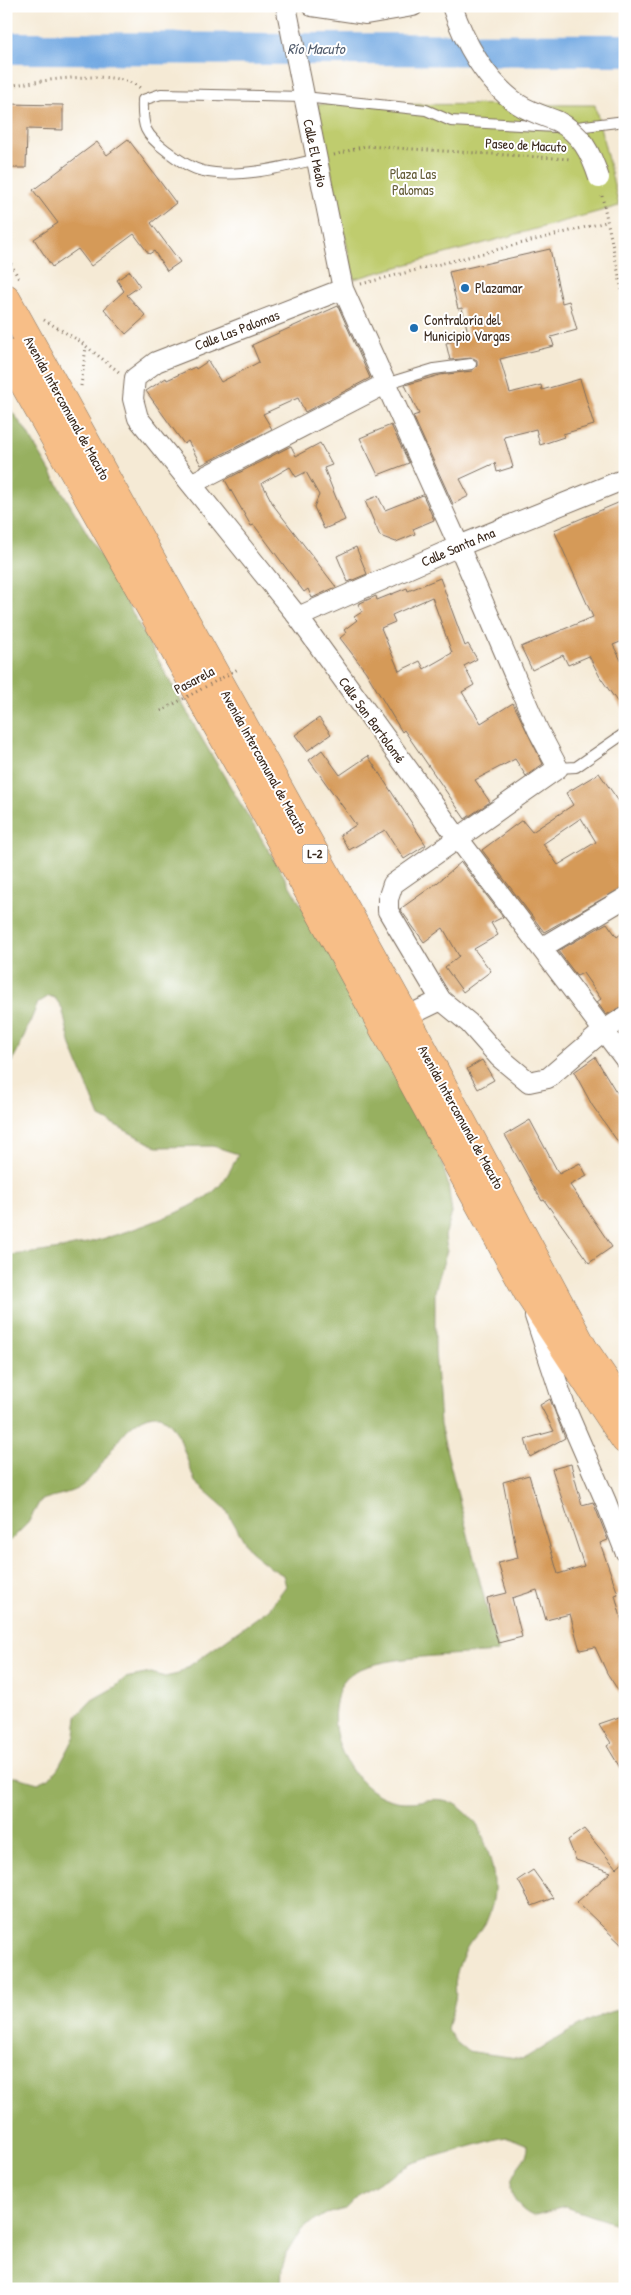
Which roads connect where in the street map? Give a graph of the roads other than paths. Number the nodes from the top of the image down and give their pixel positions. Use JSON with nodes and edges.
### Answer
{"nodes":[{"id":1,"x":312,"y":6,"type":"edge"},
{"id":2,"x":413,"y":6,"type":"edge"},
{"id":3,"x":452,"y":6,"type":"edge"},
{"id":4,"x":287,"y":12,"type":"edge"},
{"id":5,"x":302,"y":89,"type":"junction"},
{"id":6,"x":625,"y":121,"type":"edge"},
{"id":7,"x":317,"y":159,"type":"junction"},
{"id":8,"x":599,"y":178,"type":"road end"},
{"id":9,"x":343,"y":289,"type":"junction"},
{"id":10,"x":15,"y":292,"type":"edge"},
{"id":11,"x":6,"y":353,"type":"edge"},
{"id":12,"x":470,"y":364,"type":"dead end"},
{"id":13,"x":135,"y":382,"type":"joint"},
{"id":14,"x":385,"y":384,"type":"junction"},
{"id":15,"x":620,"y":481,"type":"dead end"},
{"id":16,"x":191,"y":484,"type":"junction"},
{"id":17,"x":460,"y":546,"type":"junction"},
{"id":18,"x":298,"y":616,"type":"junction"},
{"id":19,"x":625,"y":733,"type":"edge"},
{"id":20,"x":558,"y":768,"type":"junction"},
{"id":21,"x":457,"y":838,"type":"junction"},
{"id":22,"x":625,"y":898,"type":"edge"},
{"id":23,"x":541,"y":948,"type":"junction"},
{"id":24,"x":441,"y":1000,"type":"junction"},
{"id":25,"x":625,"y":1016,"type":"edge"},
{"id":26,"x":406,"y":1017,"type":"junction"},
{"id":27,"x":603,"y":1031,"type":"junction"},
{"id":28,"x":625,"y":1059,"type":"edge"},
{"id":29,"x":528,"y":1292,"type":"junction"},
{"id":30,"x":625,"y":1409,"type":"edge"},
{"id":31,"x":625,"y":1440,"type":"edge"},
{"id":32,"x":625,"y":1551,"type":"edge"}],
"edges":[{"from":1,"to":2,"type":"street"},
{"from":3,"to":8,"type":"street","bridge":true},
{"from":4,"to":5,"type":"street","name":"Calle El Medio"},
{"from":5,"to":6,"type":"lane"},
{"from":5,"to":7,"type":"street","name":"Calle El Medio"},
{"from":5,"to":7,"type":"lane"},
{"from":7,"to":9,"type":"street","name":"Calle El Medio"},
{"from":9,"to":13,"type":"street","name":"Calle Las Palomas"},
{"from":9,"to":14,"type":"street","name":"Calle El Medio"},
{"from":10,"to":26,"type":"main road","name":"Avenida Intercomunal de Macuto","number":"L-2"},
{"from":11,"to":29,"type":"main road","name":"Avenida Intercomunal de Macuto","number":"L-2"},
{"from":12,"to":14,"type":"lane"},
{"from":13,"to":16,"type":"street","name":"Calle San Bartolomé"},
{"from":14,"to":16,"type":"street"},
{"from":14,"to":17,"type":"street","name":"Calle El Medio"},
{"from":15,"to":17,"type":"street","name":"Calle Santa Ana"},
{"from":16,"to":18,"type":"street","name":"Calle San Bartolomé"},
{"from":17,"to":18,"type":"street","name":"Calle Santa Ana"},
{"from":17,"to":20,"type":"street","name":"Calle El Medio"},
{"from":18,"to":21,"type":"street","name":"Calle San Bartolomé"},
{"from":19,"to":20,"type":"lane"},
{"from":20,"to":21,"type":"street"},
{"from":21,"to":23,"type":"street","name":"Calle San Bartolomé"},
{"from":21,"to":24,"type":"street"},
{"from":22,"to":23,"type":"street"},
{"from":23,"to":27,"type":"street","name":"Calle San Bartolomé"},
{"from":24,"to":26,"type":"street"},
{"from":24,"to":27,"type":"street"},
{"from":25,"to":27,"type":"street"},
{"from":26,"to":30,"type":"main road","name":"Avenida Intercomunal de Macuto","number":"L-2"},
{"from":27,"to":28,"type":"street","name":"Calle San Bartolomé"},
{"from":29,"to":31,"type":"main road","name":"Avenida Intercomunal de Macuto","number":"L-2"},
{"from":29,"to":32,"type":"street"}]}
